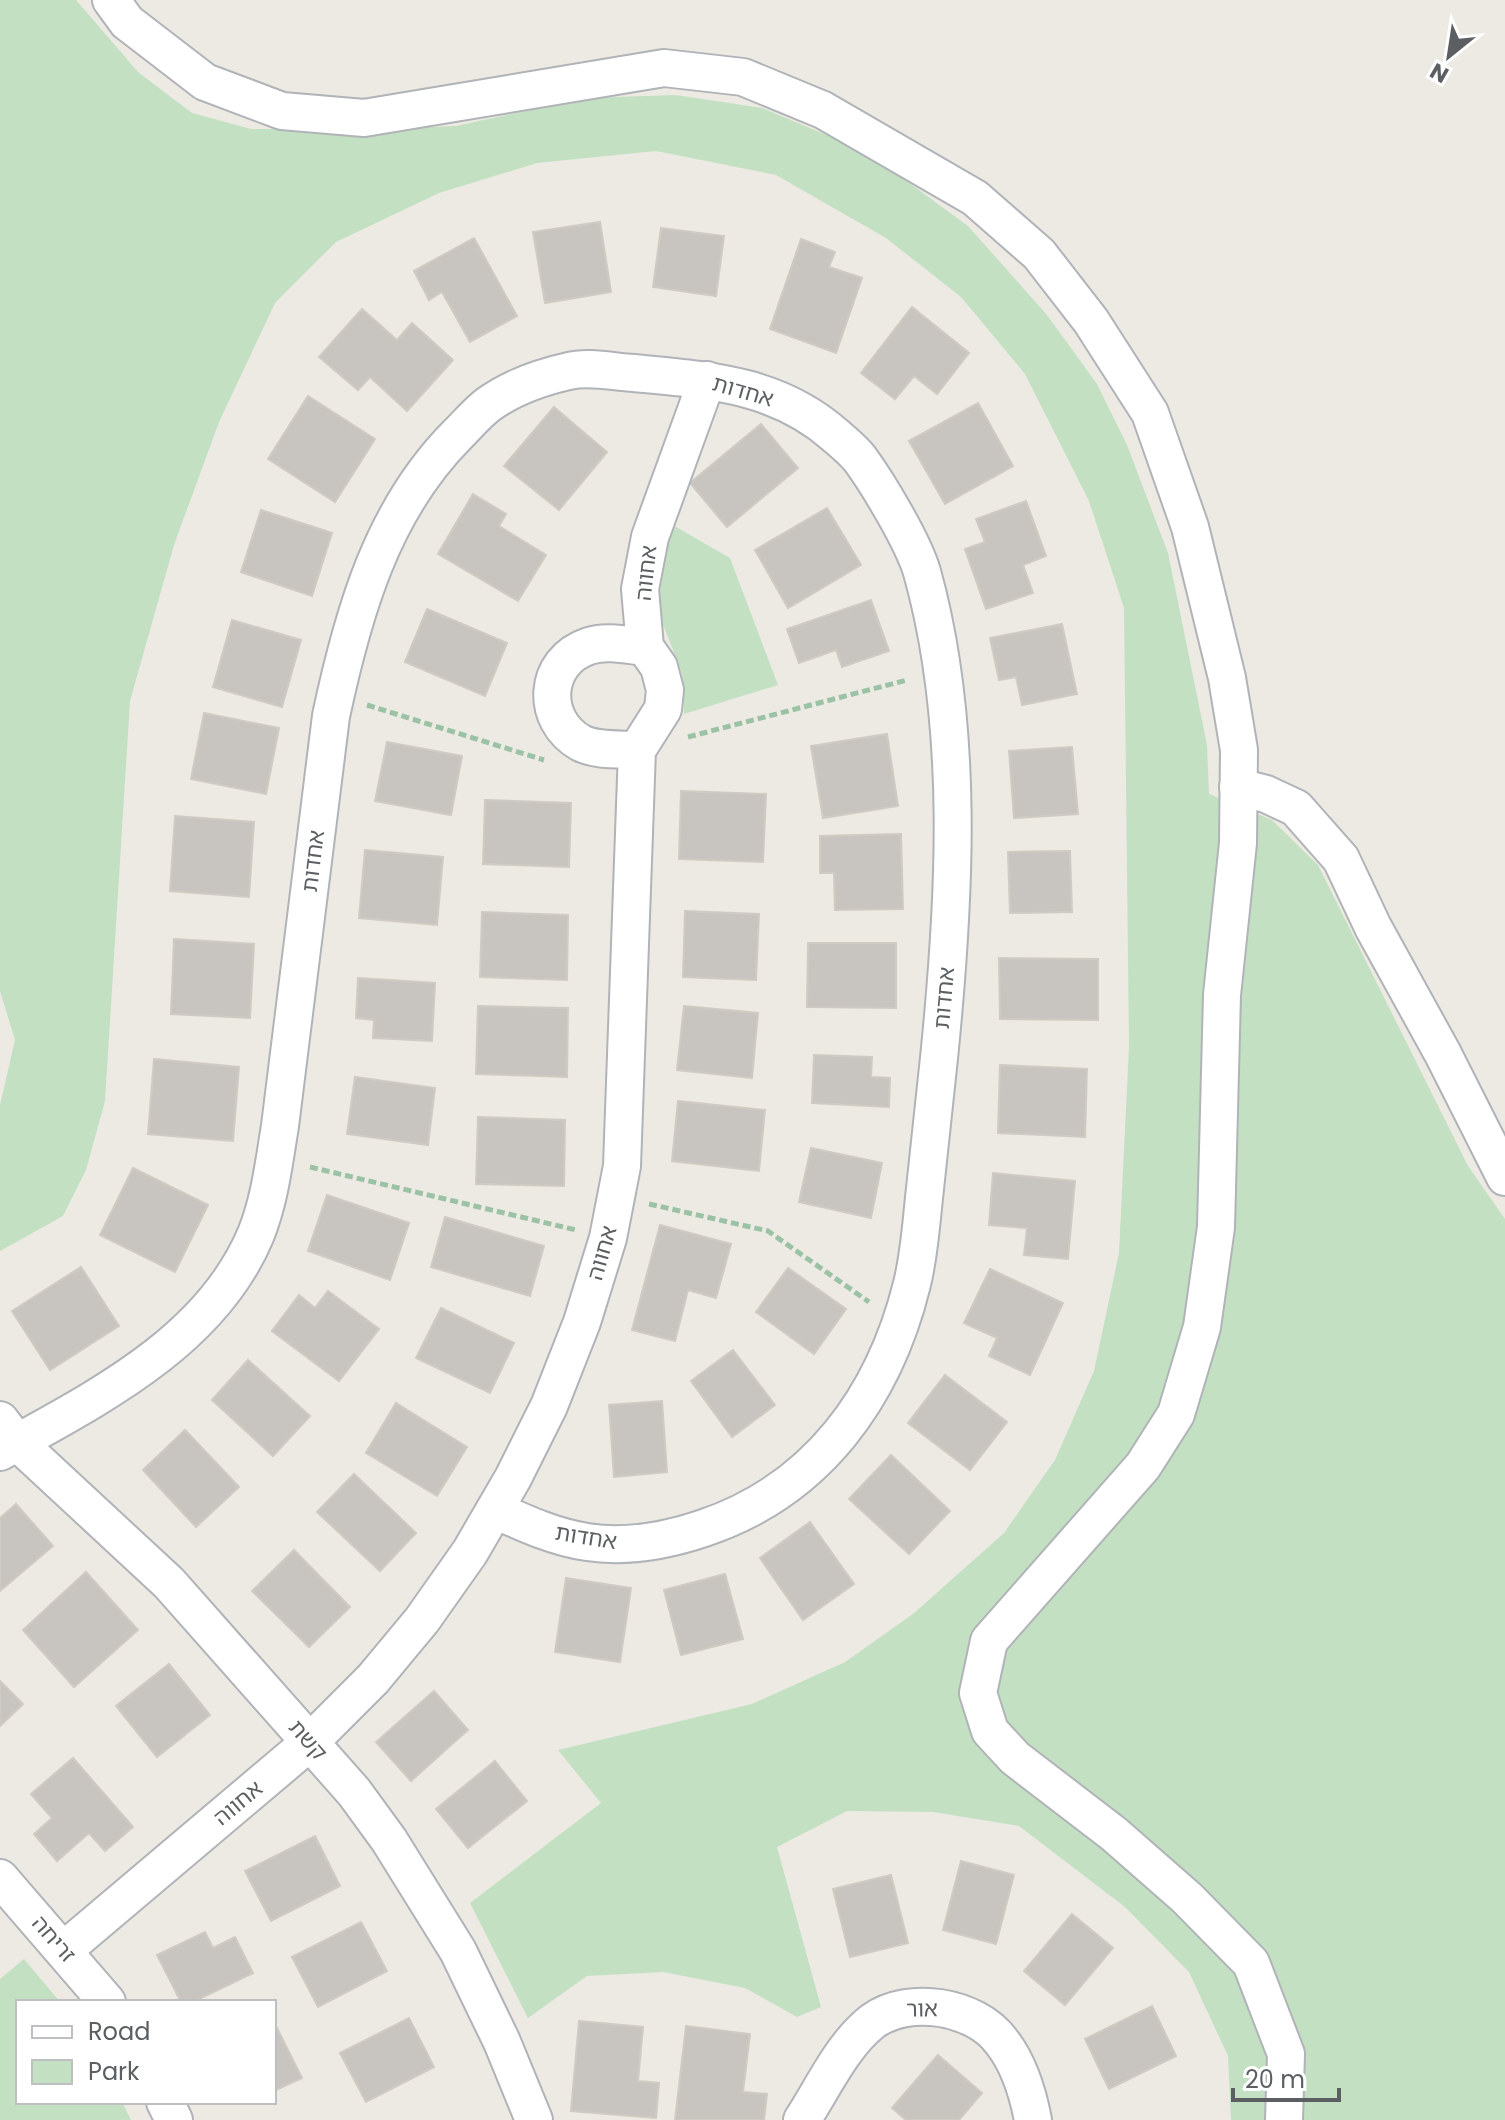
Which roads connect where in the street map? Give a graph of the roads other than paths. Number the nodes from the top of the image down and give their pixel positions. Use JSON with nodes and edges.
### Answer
{"nodes":[{"id":1,"x":111,"y":0,"type":"edge"},
{"id":2,"x":707,"y":380,"type":"junction"},
{"id":3,"x":645,"y":647,"type":"junction"},
{"id":4,"x":637,"y":750,"type":"junction"},
{"id":5,"x":1238,"y":787,"type":"junction"},
{"id":6,"x":1505,"y":1177,"type":"edge"},
{"id":7,"x":6,"y":1438,"type":"edge"},
{"id":8,"x":495,"y":1510,"type":"junction"},
{"id":9,"x":310,"y":1742,"type":"junction"},
{"id":10,"x":0,"y":1878,"type":"edge"},
{"id":11,"x":64,"y":1950,"type":"junction"},
{"id":12,"x":105,"y":2000,"type":"edge"},
{"id":13,"x":534,"y":2120,"type":"edge"},
{"id":14,"x":802,"y":2120,"type":"edge"},
{"id":15,"x":1033,"y":2120,"type":"edge"},
{"id":16,"x":1284,"y":2120,"type":"edge"}],
"edges":[{"from":1,"to":5,"type":"street"},
{"from":2,"to":3,"type":"street","name":"אחווה"},
{"from":2,"to":7,"type":"street","name":"אחדות"},
{"from":2,"to":8,"type":"street","name":"אחדות"},
{"from":3,"to":4,"type":"street","name":"אחווה"},
{"from":3,"to":4,"type":"street"},
{"from":4,"to":8,"type":"street","name":"אחווה"},
{"from":5,"to":6,"type":"street"},
{"from":5,"to":16,"type":"street"},
{"from":7,"to":9,"type":"street","name":"קשת"},
{"from":8,"to":9,"type":"street","name":"אחווה"},
{"from":9,"to":11,"type":"street","name":"אחווה"},
{"from":9,"to":13,"type":"street","name":"קשת"},
{"from":10,"to":11,"type":"street","name":"זריחה"},
{"from":11,"to":12,"type":"street","name":"זריחה"},
{"from":14,"to":15,"type":"street","name":"אור"}]}
